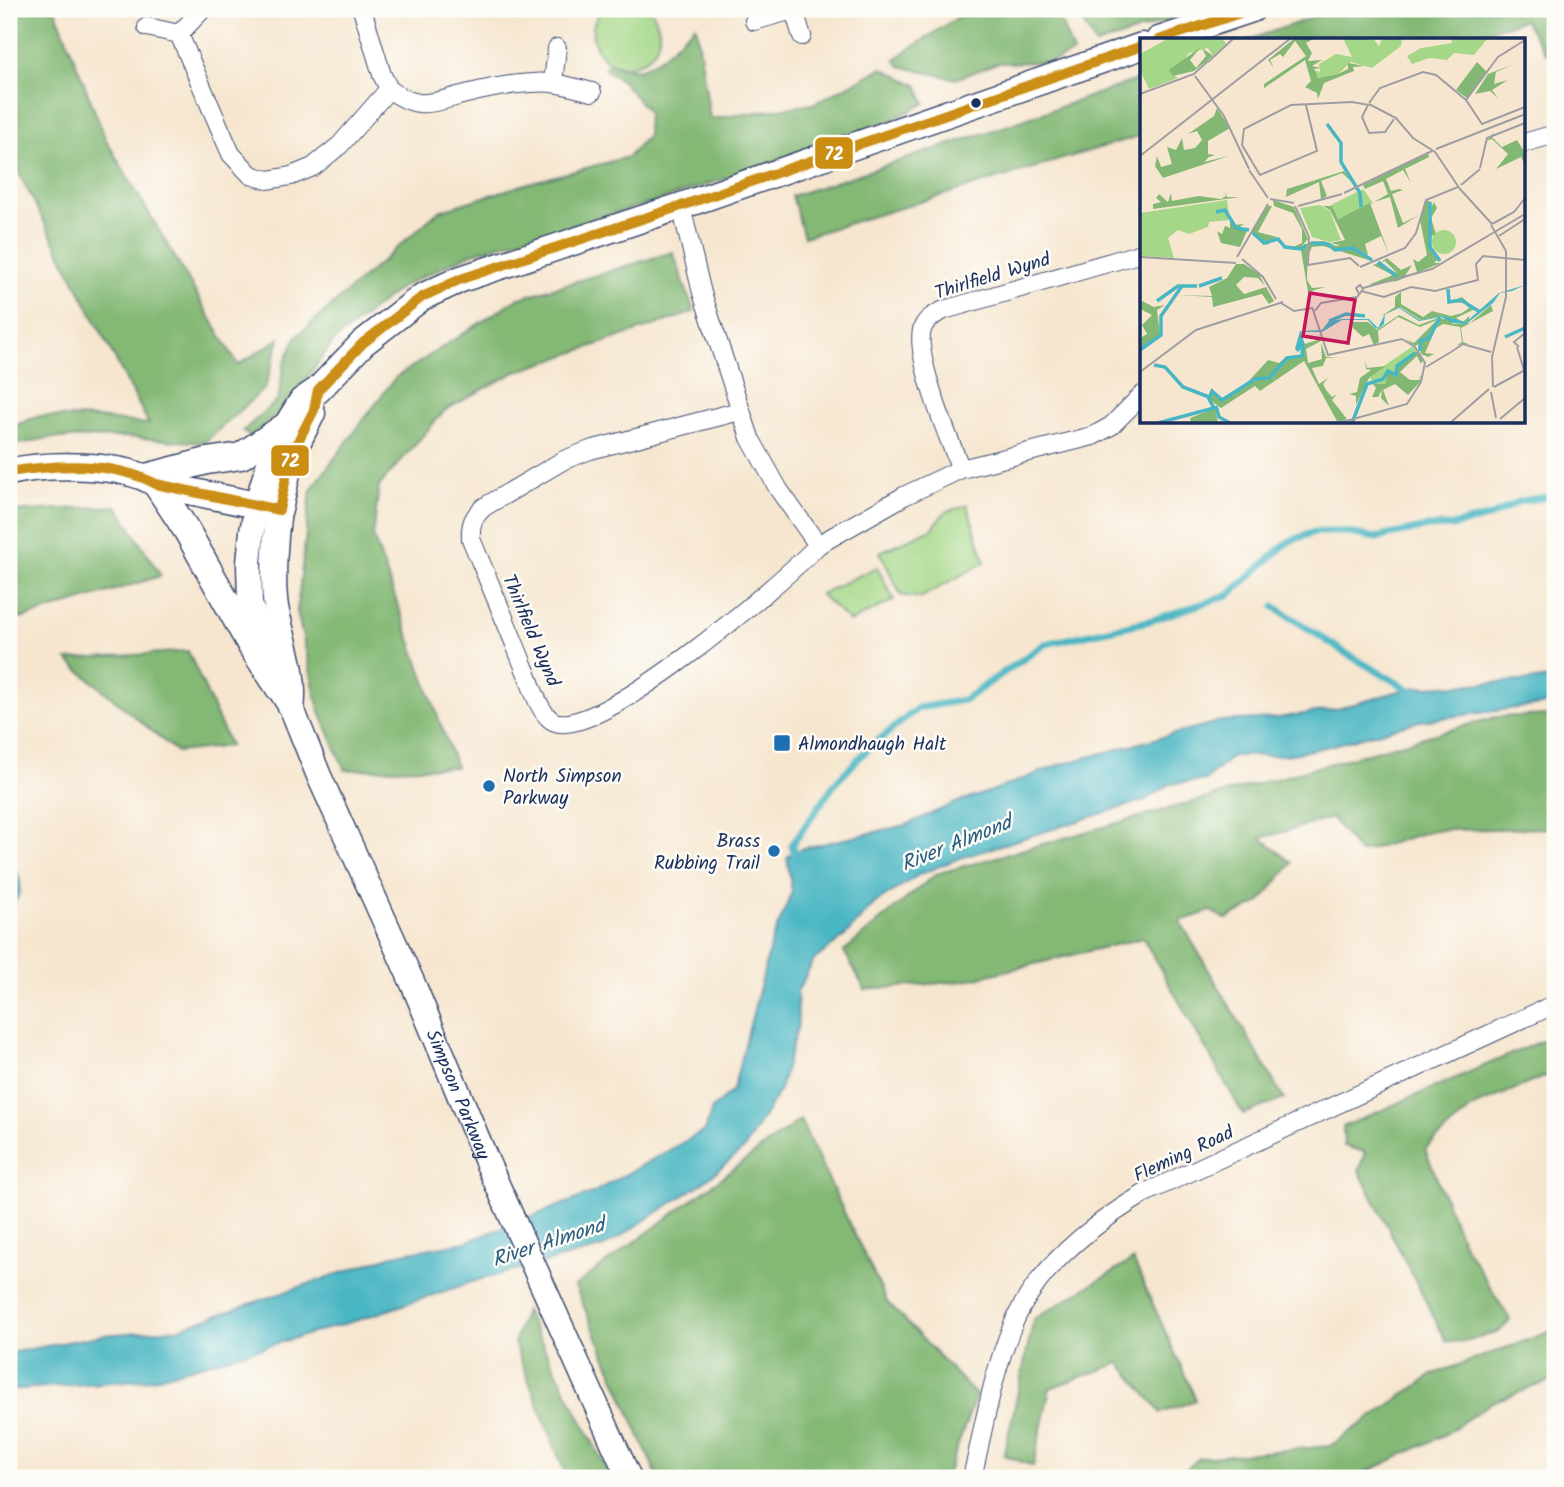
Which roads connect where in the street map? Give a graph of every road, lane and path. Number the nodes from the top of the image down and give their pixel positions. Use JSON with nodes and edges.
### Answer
{"nodes":[{"id":1,"x":203,"y":9,"type":"edge"},
{"id":2,"x":362,"y":9,"type":"edge"},
{"id":3,"x":1252,"y":9,"type":"edge"},
{"id":4,"x":795,"y":10,"type":"edge"},
{"id":5,"x":754,"y":21,"type":"dead end"},
{"id":6,"x":147,"y":27,"type":"dead end"},
{"id":7,"x":179,"y":34,"type":"junction"},
{"id":8,"x":802,"y":36,"type":"dead end"},
{"id":9,"x":1165,"y":38,"type":"edge"},
{"id":10,"x":1140,"y":47,"type":"edge"},
{"id":11,"x":557,"y":48,"type":"dead end"},
{"id":12,"x":553,"y":82,"type":"junction"},
{"id":13,"x":389,"y":89,"type":"junction"},
{"id":14,"x":592,"y":92,"type":"dead end"},
{"id":15,"x":1555,"y":134,"type":"edge"},
{"id":16,"x":1526,"y":142,"type":"edge"},
{"id":17,"x":681,"y":206,"type":"junction"},
{"id":18,"x":1140,"y":254,"type":"edge"},
{"id":19,"x":318,"y":390,"type":"junction"},
{"id":20,"x":1140,"y":397,"type":"edge"},
{"id":21,"x":740,"y":411,"type":"junction"},
{"id":22,"x":288,"y":424,"type":"junction"},
{"id":23,"x":961,"y":470,"type":"junction"},
{"id":24,"x":9,"y":472,"type":"edge"},
{"id":25,"x":153,"y":478,"type":"junction"},
{"id":26,"x":270,"y":500,"type":"junction"},
{"id":27,"x":818,"y":545,"type":"junction"},
{"id":28,"x":286,"y":698,"type":"junction"},
{"id":29,"x":1555,"y":1004,"type":"edge"},
{"id":30,"x":629,"y":1478,"type":"edge"},
{"id":31,"x":972,"y":1478,"type":"edge"}],
"edges":[{"from":1,"to":7,"type":"street"},
{"from":2,"to":13,"type":"street"},
{"from":3,"to":9,"type":"main road"},
{"from":4,"to":5,"type":"street"},
{"from":4,"to":8,"type":"street"},
{"from":6,"to":7,"type":"street"},
{"from":7,"to":13,"type":"street"},
{"from":10,"to":17,"type":"main road","name":"Simpson Parkway"},
{"from":11,"to":12,"type":"street"},
{"from":12,"to":13,"type":"street"},
{"from":12,"to":14,"type":"street"},
{"from":15,"to":16,"type":"street"},
{"from":17,"to":19,"type":"main road","name":"Simpson Parkway"},
{"from":17,"to":21,"type":"street"},
{"from":18,"to":23,"type":"street","name":"Thirlfield Wynd"},
{"from":19,"to":22,"type":"main road","name":"Simpson Parkway"},
{"from":19,"to":26,"type":"main road","name":"Simpson Parkway"},
{"from":20,"to":23,"type":"street","name":"Thirlfield Wynd"},
{"from":21,"to":27,"type":"street"},
{"from":21,"to":27,"type":"street","name":"Thirlfield Wynd"},
{"from":22,"to":25,"type":"main road"},
{"from":22,"to":26,"type":"main road","name":"Simpson Parkway"},
{"from":23,"to":27,"type":"street","name":"Thirlfield Wynd"},
{"from":24,"to":25,"type":"main road"},
{"from":25,"to":26,"type":"main road"},
{"from":25,"to":28,"type":"main road"},
{"from":26,"to":28,"type":"main road","name":"Simpson Parkway"},
{"from":28,"to":30,"type":"main road","name":"Simpson Parkway"},
{"from":29,"to":31,"type":"street","name":"Fleming Road"}]}
